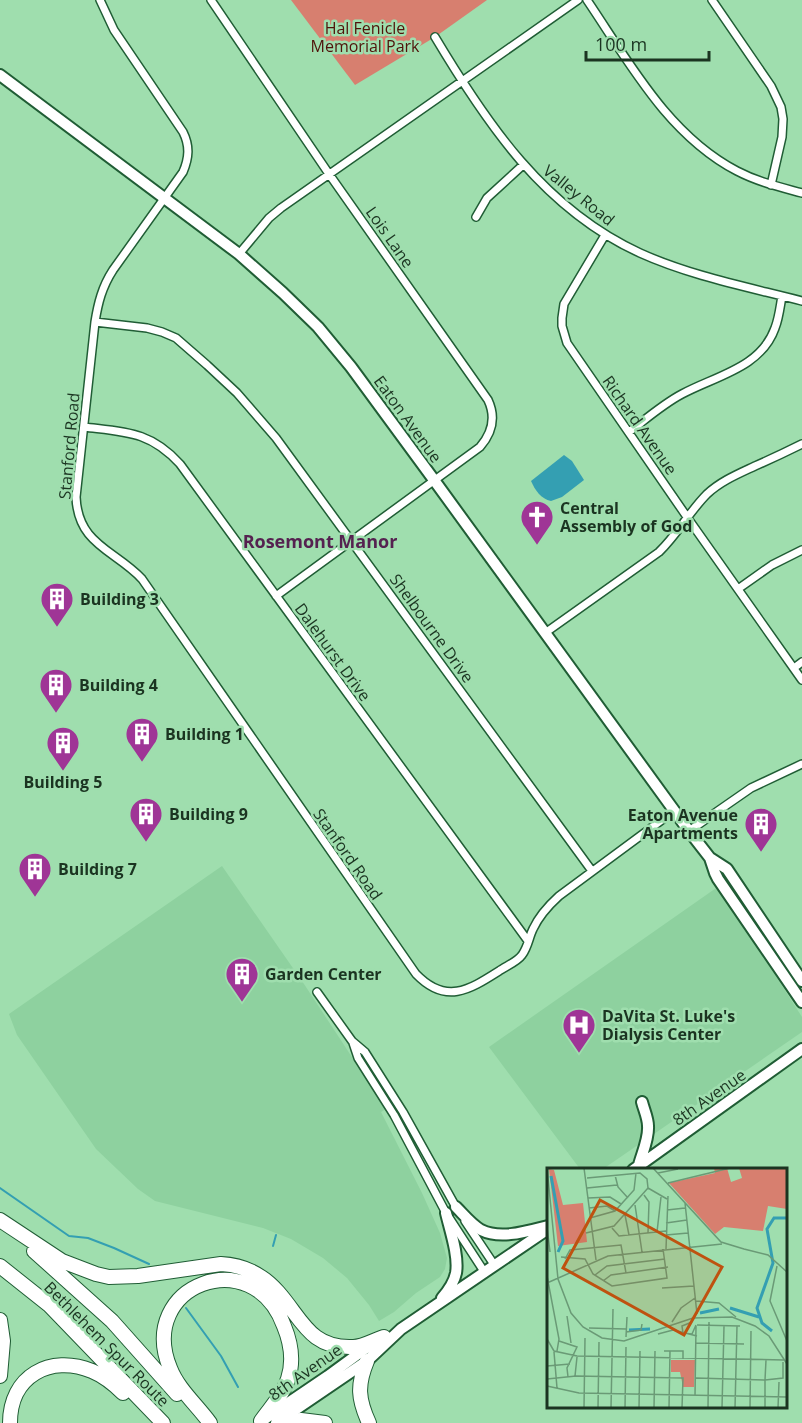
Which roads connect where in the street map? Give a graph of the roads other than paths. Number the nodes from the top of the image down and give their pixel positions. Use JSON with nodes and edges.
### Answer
{"nodes":[{"id":1,"x":100,"y":0,"type":"edge"},
{"id":2,"x":211,"y":0,"type":"edge"},
{"id":3,"x":578,"y":0,"type":"edge"},
{"id":4,"x":587,"y":0,"type":"edge"},
{"id":5,"x":712,"y":0,"type":"edge"},
{"id":6,"x":435,"y":37,"type":"dead end"},
{"id":7,"x":0,"y":75,"type":"edge"},
{"id":8,"x":462,"y":82,"type":"junction"},
{"id":9,"x":523,"y":165,"type":"junction"},
{"id":10,"x":329,"y":174,"type":"junction"},
{"id":11,"x":771,"y":185,"type":"junction"},
{"id":12,"x":802,"y":193,"type":"edge"},
{"id":13,"x":166,"y":198,"type":"junction"},
{"id":14,"x":476,"y":216,"type":"dead end"},
{"id":15,"x":605,"y":235,"type":"junction"},
{"id":16,"x":239,"y":254,"type":"junction"},
{"id":17,"x":782,"y":296,"type":"junction"},
{"id":18,"x":802,"y":302,"type":"edge"},
{"id":19,"x":95,"y":322,"type":"junction"},
{"id":20,"x":84,"y":427,"type":"junction"},
{"id":21,"x":629,"y":432,"type":"junction"},
{"id":22,"x":802,"y":444,"type":"edge"},
{"id":23,"x":434,"y":480,"type":"junction"},
{"id":24,"x":687,"y":517,"type":"junction"},
{"id":25,"x":352,"y":541,"type":"junction"},
{"id":26,"x":802,"y":550,"type":"edge"},
{"id":27,"x":738,"y":589,"type":"junction"},
{"id":28,"x":276,"y":596,"type":"junction"},
{"id":29,"x":545,"y":633,"type":"junction"},
{"id":30,"x":802,"y":662,"type":"edge"},
{"id":31,"x":794,"y":668,"type":"junction"},
{"id":32,"x":802,"y":680,"type":"edge"},
{"id":33,"x":802,"y":764,"type":"edge"},
{"id":34,"x":674,"y":811,"type":"junction"},
{"id":35,"x":689,"y":831,"type":"junction"},
{"id":36,"x":710,"y":858,"type":"junction"},
{"id":37,"x":592,"y":871,"type":"junction"},
{"id":38,"x":528,"y":941,"type":"junction"},
{"id":39,"x":802,"y":981,"type":"edge"},
{"id":40,"x":317,"y":992,"type":"dead end"},
{"id":41,"x":802,"y":1002,"type":"edge"},
{"id":42,"x":802,"y":1049,"type":"edge"},
{"id":43,"x":642,"y":1102,"type":"dead end"},
{"id":44,"x":636,"y":1167,"type":"edge"},
{"id":45,"x":451,"y":1210,"type":"junction"},
{"id":46,"x":0,"y":1221,"type":"edge"},
{"id":47,"x":547,"y":1228,"type":"edge"},
{"id":48,"x":547,"y":1229,"type":"edge"},
{"id":49,"x":0,"y":1266,"type":"edge"},
{"id":50,"x":495,"y":1266,"type":"junction"},
{"id":51,"x":485,"y":1273,"type":"junction"},
{"id":52,"x":439,"y":1303,"type":"junction"},
{"id":53,"x":0,"y":1320,"type":"edge"},
{"id":54,"x":372,"y":1347,"type":"junction"},
{"id":55,"x":0,"y":1376,"type":"edge"},
{"id":56,"x":259,"y":1422,"type":"edge"},
{"id":57,"x":10,"y":1423,"type":"edge"},
{"id":58,"x":152,"y":1423,"type":"edge"},
{"id":59,"x":163,"y":1423,"type":"edge"},
{"id":60,"x":203,"y":1423,"type":"edge"},
{"id":61,"x":210,"y":1423,"type":"edge"},
{"id":62,"x":276,"y":1423,"type":"edge"},
{"id":63,"x":283,"y":1423,"type":"edge"},
{"id":64,"x":325,"y":1423,"type":"edge"},
{"id":65,"x":369,"y":1423,"type":"edge"}],
"edges":[{"from":1,"to":13,"type":"street","name":"Stanford Road"},
{"from":2,"to":10,"type":"street","name":"Lois Lane"},
{"from":3,"to":8,"type":"street"},
{"from":4,"to":11,"type":"street"},
{"from":5,"to":11,"type":"street"},
{"from":6,"to":8,"type":"street","name":"Valley Road"},
{"from":7,"to":13,"type":"street","name":"Eaton Avenue"},
{"from":8,"to":9,"type":"street","name":"Valley Road"},
{"from":8,"to":10,"type":"street"},
{"from":9,"to":14,"type":"street"},
{"from":9,"to":15,"type":"street","name":"Valley Road"},
{"from":10,"to":16,"type":"street"},
{"from":10,"to":23,"type":"street","name":"Lois Lane"},
{"from":11,"to":12,"type":"street"},
{"from":13,"to":16,"type":"street","name":"Eaton Avenue"},
{"from":13,"to":19,"type":"street","name":"Stanford Road"},
{"from":15,"to":17,"type":"street","name":"Valley Road"},
{"from":15,"to":21,"type":"street","name":"Richard Avenue"},
{"from":16,"to":23,"type":"street","name":"Eaton Avenue"},
{"from":17,"to":18,"type":"street","name":"Valley Road"},
{"from":17,"to":21,"type":"street"},
{"from":19,"to":20,"type":"street","name":"Stanford Road"},
{"from":19,"to":25,"type":"street","name":"Shelbourne Drive"},
{"from":20,"to":28,"type":"street","name":"Dalehurst Drive"},
{"from":20,"to":38,"type":"street","name":"Stanford Road"},
{"from":21,"to":24,"type":"street","name":"Richard Avenue"},
{"from":22,"to":24,"type":"street"},
{"from":23,"to":25,"type":"street","name":"Lois Lane"},
{"from":23,"to":29,"type":"street","name":"Eaton Avenue"},
{"from":24,"to":27,"type":"street","name":"Richard Avenue"},
{"from":24,"to":29,"type":"street"},
{"from":25,"to":28,"type":"street","name":"Lois Lane"},
{"from":25,"to":37,"type":"street","name":"Shelbourne Drive"},
{"from":26,"to":27,"type":"street"},
{"from":27,"to":31,"type":"street","name":"Richard Avenue"},
{"from":28,"to":38,"type":"street","name":"Dalehurst Drive"},
{"from":29,"to":34,"type":"street","name":"Eaton Avenue"},
{"from":30,"to":31,"type":"street"},
{"from":31,"to":32,"type":"street","name":"Richard Avenue"},
{"from":33,"to":35,"type":"street"},
{"from":34,"to":35,"type":"street","name":"Eaton Avenue"},
{"from":34,"to":37,"type":"street"},
{"from":35,"to":36,"type":"street","name":"Eaton Avenue"},
{"from":36,"to":39,"type":"street","name":"Eaton Avenue"},
{"from":36,"to":41,"type":"street","name":"Eaton Avenue"},
{"from":37,"to":38,"type":"street"},
{"from":40,"to":45,"type":"street"},
{"from":42,"to":44,"type":"street","name":"8th Avenue"},
{"from":43,"to":44,"type":"street"},
{"from":45,"to":47,"type":"street"},
{"from":45,"to":50,"type":"street"},
{"from":45,"to":51,"type":"street"},
{"from":45,"to":52,"type":"street"},
{"from":46,"to":54,"type":"highway"},
{"from":46,"to":60,"type":"highway","name":"Bethlehem Spur Route"},
{"from":48,"to":50,"type":"street","name":"8th Avenue"},
{"from":49,"to":59,"type":"highway","name":"Bethlehem Spur Route"},
{"from":50,"to":51,"type":"street","name":"8th Avenue"},
{"from":51,"to":52,"type":"street","name":"8th Avenue"},
{"from":52,"to":54,"type":"street","name":"8th Avenue"},
{"from":53,"to":55,"type":"highway"},
{"from":54,"to":56,"type":"street","name":"8th Avenue"},
{"from":54,"to":62,"type":"street","name":"8th Avenue"},
{"from":54,"to":65,"type":"highway"},
{"from":56,"to":61,"type":"highway"},
{"from":57,"to":58,"type":"highway"},
{"from":63,"to":64,"type":"highway"}]}
